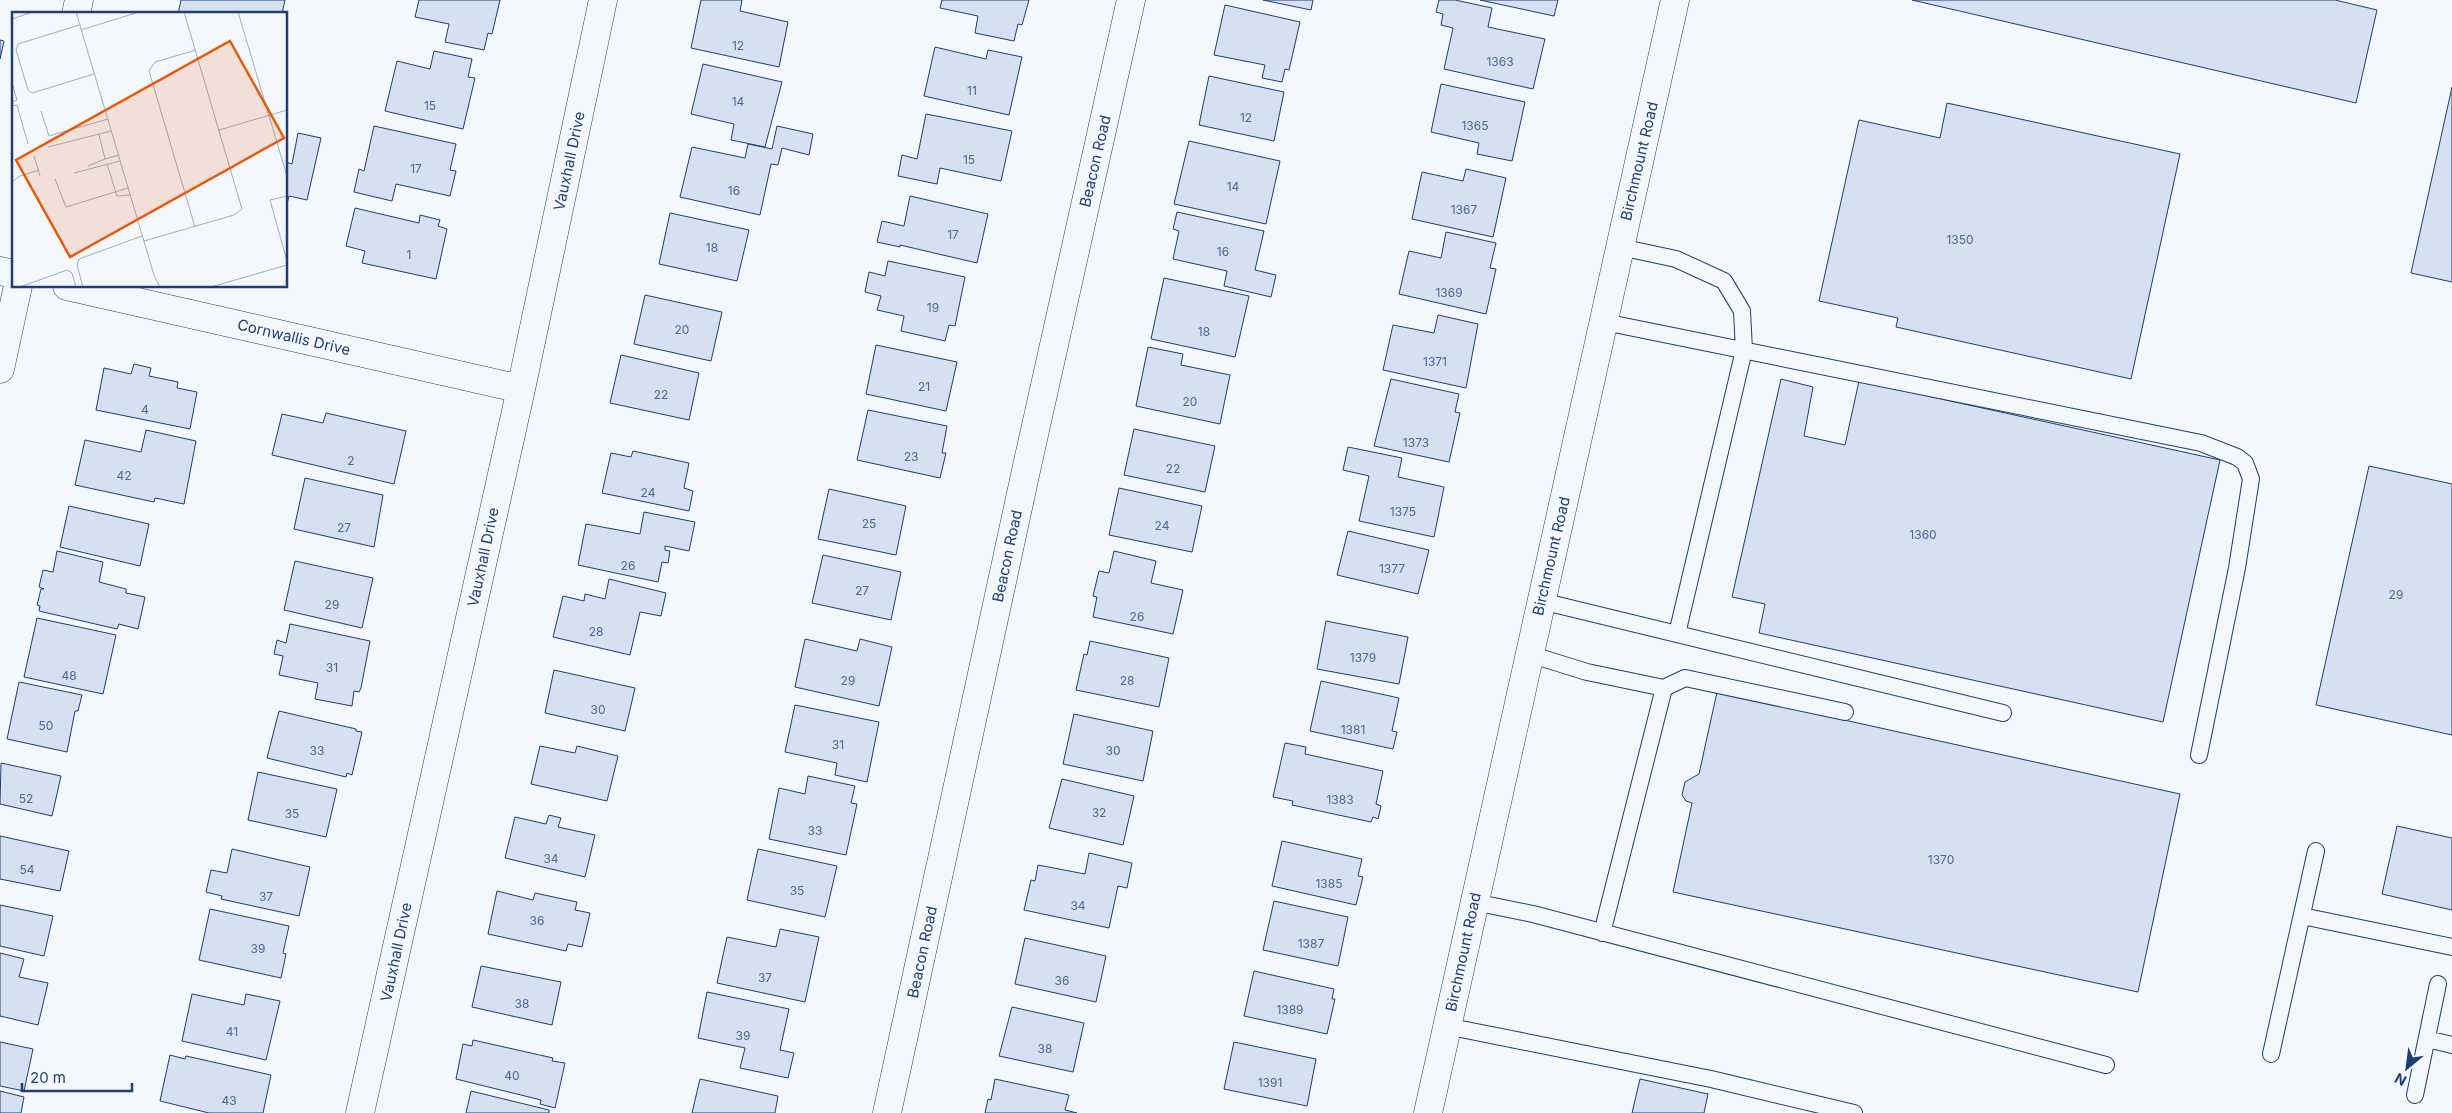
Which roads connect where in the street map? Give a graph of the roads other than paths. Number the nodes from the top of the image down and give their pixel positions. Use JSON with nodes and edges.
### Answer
{"nodes":[{"id":1,"x":603,"y":0,"type":"edge"},
{"id":2,"x":1131,"y":0,"type":"edge"},
{"id":3,"x":1675,"y":0,"type":"edge"},
{"id":4,"x":1620,"y":247,"type":"junction"},
{"id":5,"x":18,"y":288,"type":"edge"},
{"id":6,"x":76,"y":288,"type":"edge"},
{"id":7,"x":1604,"y":322,"type":"junction"},
{"id":8,"x":1744,"y":350,"type":"junction"},
{"id":9,"x":0,"y":370,"type":"edge"},
{"id":10,"x":521,"y":388,"type":"junction"},
{"id":11,"x":1541,"y":601,"type":"junction"},
{"id":12,"x":1677,"y":634,"type":"junction"},
{"id":13,"x":1529,"y":654,"type":"junction"},
{"id":14,"x":1664,"y":688,"type":"junction"},
{"id":15,"x":1845,"y":712,"type":"dead end"},
{"id":16,"x":2003,"y":712,"type":"dead end"},
{"id":17,"x":2199,"y":755,"type":"dead end"},
{"id":18,"x":2316,"y":851,"type":"dead end"},
{"id":19,"x":1474,"y":902,"type":"junction"},
{"id":20,"x":2302,"y":916,"type":"junction"},
{"id":21,"x":1602,"y":933,"type":"junction"},
{"id":22,"x":2452,"y":947,"type":"edge"},
{"id":23,"x":2438,"y":984,"type":"dead end"},
{"id":24,"x":1446,"y":1026,"type":"junction"},
{"id":25,"x":2427,"y":1039,"type":"junction"},
{"id":26,"x":2452,"y":1045,"type":"edge"},
{"id":27,"x":2271,"y":1054,"type":"dead end"},
{"id":28,"x":2106,"y":1064,"type":"dead end"},
{"id":29,"x":2415,"y":1095,"type":"dead end"},
{"id":30,"x":360,"y":1113,"type":"edge"},
{"id":31,"x":887,"y":1113,"type":"edge"},
{"id":32,"x":1428,"y":1113,"type":"edge"},
{"id":33,"x":1854,"y":1113,"type":"edge"}],
"edges":[{"from":1,"to":10,"type":"street","name":"Vauxhall Drive"},
{"from":2,"to":31,"type":"street","name":"Beacon Road"},
{"from":3,"to":4,"type":"street","name":"Birchmount Road"},
{"from":4,"to":7,"type":"street","name":"Birchmount Road"},
{"from":4,"to":8,"type":"lane"},
{"from":5,"to":9,"type":"street"},
{"from":6,"to":10,"type":"street","name":"Cornwallis Drive"},
{"from":7,"to":8,"type":"lane"},
{"from":7,"to":11,"type":"street","name":"Birchmount Road"},
{"from":8,"to":12,"type":"lane"},
{"from":8,"to":17,"type":"lane"},
{"from":10,"to":30,"type":"street","name":"Vauxhall Drive"},
{"from":11,"to":12,"type":"lane"},
{"from":11,"to":13,"type":"street","name":"Birchmount Road"},
{"from":12,"to":16,"type":"lane"},
{"from":13,"to":14,"type":"lane"},
{"from":13,"to":19,"type":"street","name":"Birchmount Road"},
{"from":14,"to":15,"type":"lane"},
{"from":14,"to":21,"type":"lane"},
{"from":18,"to":20,"type":"lane"},
{"from":19,"to":21,"type":"lane"},
{"from":19,"to":24,"type":"street","name":"Birchmount Road"},
{"from":20,"to":22,"type":"lane"},
{"from":20,"to":27,"type":"lane"},
{"from":21,"to":28,"type":"lane"},
{"from":23,"to":25,"type":"lane"},
{"from":24,"to":32,"type":"street","name":"Birchmount Road"},
{"from":24,"to":33,"type":"lane"},
{"from":25,"to":26,"type":"lane"},
{"from":25,"to":29,"type":"lane"}]}
